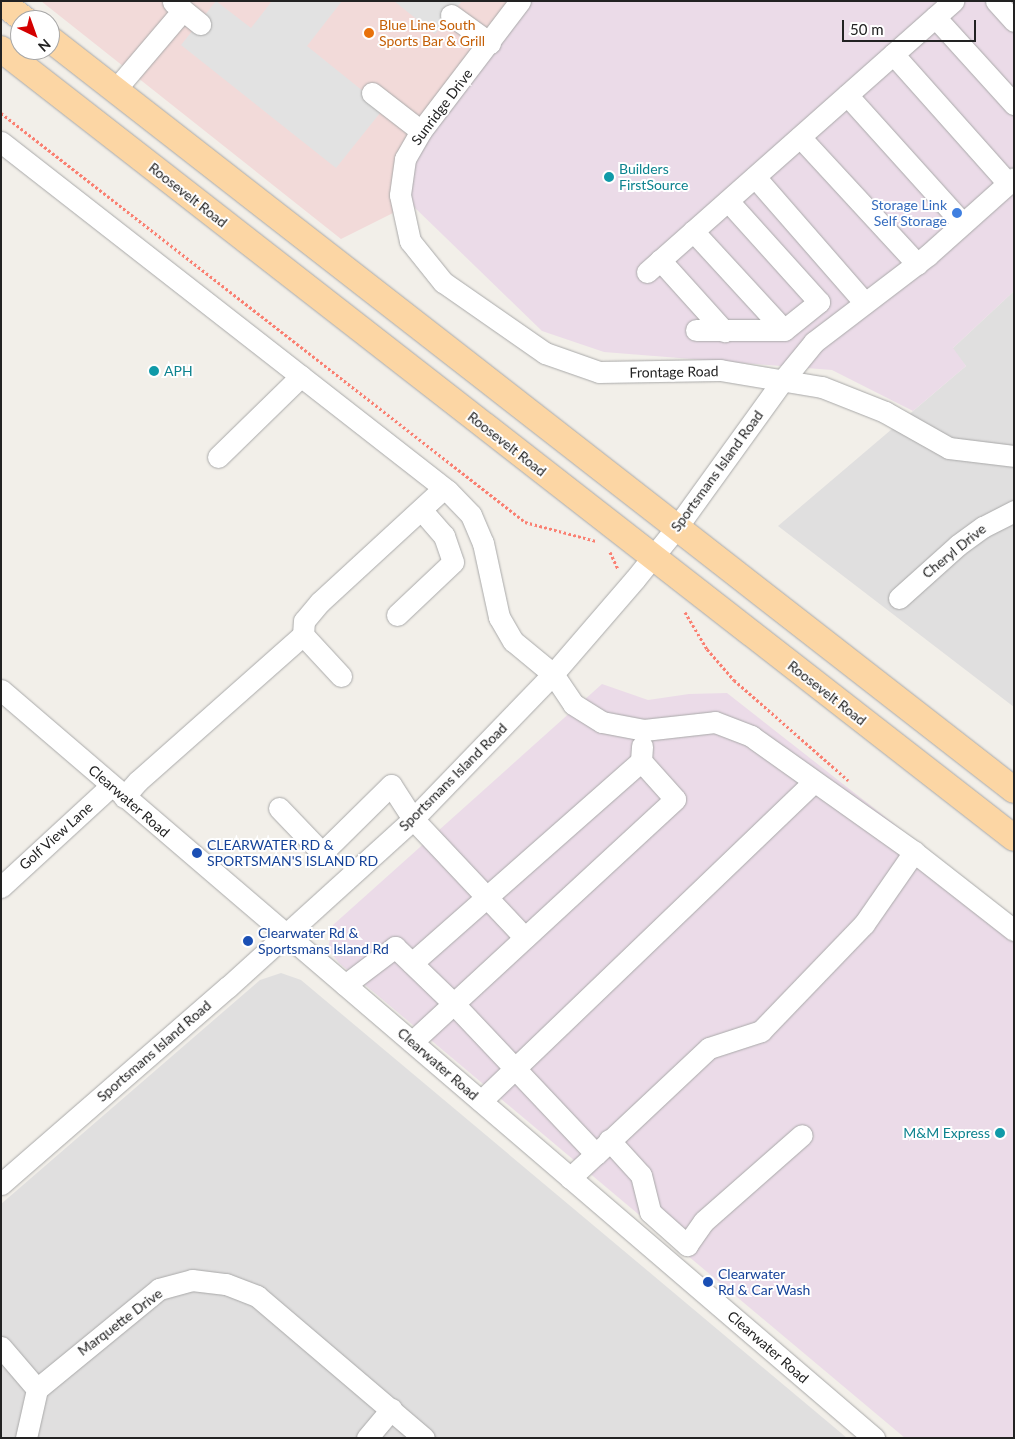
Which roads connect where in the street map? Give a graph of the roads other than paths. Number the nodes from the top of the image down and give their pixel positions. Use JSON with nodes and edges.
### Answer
{"nodes":[{"id":1,"x":520,"y":1,"type":"edge"},
{"id":2,"x":953,"y":1,"type":"edge"},
{"id":3,"x":996,"y":1,"type":"edge"},
{"id":4,"x":1,"y":2,"type":"edge"},
{"id":5,"x":178,"y":6,"type":"edge"},
{"id":6,"x":12,"y":10,"type":"edge"},
{"id":7,"x":451,"y":15,"type":"dead end"},
{"id":8,"x":935,"y":17,"type":"junction"},
{"id":9,"x":1014,"y":20,"type":"edge"},
{"id":10,"x":200,"y":24,"type":"dead end"},
{"id":11,"x":490,"y":43,"type":"junction"},
{"id":12,"x":60,"y":48,"type":"edge"},
{"id":13,"x":1,"y":49,"type":"edge"},
{"id":14,"x":893,"y":54,"type":"junction"},
{"id":15,"x":115,"y":90,"type":"junction"},
{"id":16,"x":372,"y":93,"type":"dead end"},
{"id":17,"x":847,"y":95,"type":"junction"},
{"id":18,"x":1014,"y":104,"type":"edge"},
{"id":19,"x":421,"y":131,"type":"junction"},
{"id":20,"x":800,"y":137,"type":"junction"},
{"id":21,"x":1,"y":142,"type":"edge"},
{"id":22,"x":755,"y":177,"type":"junction"},
{"id":23,"x":1011,"y":181,"type":"edge"},
{"id":24,"x":400,"y":195,"type":"joint"},
{"id":25,"x":728,"y":201,"type":"junction"},
{"id":26,"x":963,"y":224,"type":"junction"},
{"id":27,"x":693,"y":231,"type":"junction"},
{"id":28,"x":917,"y":264,"type":"junction"},
{"id":29,"x":865,"y":303,"type":"junction"},
{"id":30,"x":696,"y":330,"type":"dead end"},
{"id":31,"x":784,"y":330,"type":"junction"},
{"id":32,"x":724,"y":331,"type":"junction"},
{"id":33,"x":301,"y":376,"type":"junction"},
{"id":34,"x":783,"y":380,"type":"junction"},
{"id":35,"x":1014,"y":456,"type":"edge"},
{"id":36,"x":218,"y":457,"type":"dead end"},
{"id":37,"x":444,"y":488,"type":"junction"},
{"id":38,"x":421,"y":510,"type":"junction"},
{"id":39,"x":1014,"y":511,"type":"edge"},
{"id":40,"x":677,"y":527,"type":"junction"},
{"id":41,"x":653,"y":558,"type":"junction"},
{"id":42,"x":899,"y":598,"type":"dead end"},
{"id":43,"x":397,"y":615,"type":"dead end"},
{"id":44,"x":303,"y":635,"type":"junction"},
{"id":45,"x":553,"y":674,"type":"junction"},
{"id":46,"x":341,"y":676,"type":"dead end"},
{"id":47,"x":1,"y":690,"type":"edge"},
{"id":48,"x":644,"y":730,"type":"junction"},
{"id":49,"x":641,"y":761,"type":"junction"},
{"id":50,"x":814,"y":782,"type":"junction"},
{"id":51,"x":1014,"y":790,"type":"edge"},
{"id":52,"x":118,"y":792,"type":"junction"},
{"id":53,"x":279,"y":808,"type":"dead end"},
{"id":54,"x":412,"y":819,"type":"junction"},
{"id":55,"x":1014,"y":838,"type":"edge"},
{"id":56,"x":914,"y":852,"type":"junction"},
{"id":57,"x":322,"y":853,"type":"junction"},
{"id":58,"x":346,"y":878,"type":"junction"},
{"id":59,"x":1,"y":887,"type":"edge"},
{"id":60,"x":487,"y":896,"type":"junction"},
{"id":61,"x":1014,"y":930,"type":"edge"},
{"id":62,"x":286,"y":935,"type":"junction"},
{"id":63,"x":525,"y":938,"type":"junction"},
{"id":64,"x":412,"y":963,"type":"junction"},
{"id":65,"x":345,"y":985,"type":"junction"},
{"id":66,"x":453,"y":1004,"type":"junction"},
{"id":67,"x":412,"y":1042,"type":"junction"},
{"id":68,"x":515,"y":1070,"type":"junction"},
{"id":69,"x":481,"y":1101,"type":"junction"},
{"id":70,"x":802,"y":1135,"type":"dead end"},
{"id":71,"x":603,"y":1147,"type":"junction"},
{"id":72,"x":570,"y":1178,"type":"junction"},
{"id":73,"x":1,"y":1184,"type":"edge"},
{"id":74,"x":687,"y":1245,"type":"junction"},
{"id":75,"x":670,"y":1263,"type":"junction"},
{"id":76,"x":1,"y":1347,"type":"edge"},
{"id":77,"x":37,"y":1389,"type":"junction"},
{"id":78,"x":391,"y":1409,"type":"junction"},
{"id":79,"x":26,"y":1438,"type":"edge"},
{"id":80,"x":367,"y":1438,"type":"edge"},
{"id":81,"x":424,"y":1438,"type":"edge"},
{"id":82,"x":874,"y":1438,"type":"edge"}],
"edges":[{"from":1,"to":11,"type":"street","name":"Sunridge Drive"},
{"from":2,"to":8,"type":"street"},
{"from":3,"to":9,"type":"street"},
{"from":4,"to":6,"type":"main road"},
{"from":5,"to":10,"type":"street"},
{"from":5,"to":15,"type":"street"},
{"from":7,"to":11,"type":"street"},
{"from":8,"to":14,"type":"street"},
{"from":8,"to":18,"type":"street"},
{"from":11,"to":19,"type":"street","name":"Sunridge Drive"},
{"from":12,"to":15,"type":"main road"},
{"from":13,"to":41,"type":"main road","name":"Roosevelt Road"},
{"from":14,"to":17,"type":"street"},
{"from":14,"to":23,"type":"street"},
{"from":15,"to":40,"type":"main road"},
{"from":16,"to":19,"type":"street"},
{"from":17,"to":20,"type":"street"},
{"from":17,"to":26,"type":"street"},
{"from":19,"to":24,"type":"street","name":"Sunridge Drive"},
{"from":20,"to":22,"type":"street"},
{"from":20,"to":28,"type":"street"},
{"from":21,"to":33,"type":"street"},
{"from":22,"to":25,"type":"street"},
{"from":22,"to":29,"type":"street"},
{"from":23,"to":26,"type":"street","name":"Sportsmans Island Road"},
{"from":24,"to":34,"type":"street","name":"Frontage Road"},
{"from":25,"to":27,"type":"street"},
{"from":25,"to":31,"type":"street"},
{"from":26,"to":28,"type":"street","name":"Sportsmans Island Road"},
{"from":27,"to":31,"type":"street"},
{"from":27,"to":32,"type":"street"},
{"from":28,"to":29,"type":"street","name":"Sportsmans Island Road"},
{"from":29,"to":34,"type":"street","name":"Sportsmans Island Road"},
{"from":30,"to":32,"type":"street"},
{"from":31,"to":32,"type":"street"},
{"from":33,"to":36,"type":"street"},
{"from":33,"to":37,"type":"street"},
{"from":34,"to":35,"type":"street","name":"Frontage Road"},
{"from":34,"to":40,"type":"street","name":"Sportsmans Island Road"},
{"from":37,"to":38,"type":"street"},
{"from":37,"to":45,"type":"street"},
{"from":38,"to":43,"type":"street"},
{"from":38,"to":44,"type":"street"},
{"from":39,"to":42,"type":"street","name":"Cheryl Drive"},
{"from":40,"to":41,"type":"street","name":"Sportsmans Island Road"},
{"from":40,"to":51,"type":"main road"},
{"from":41,"to":45,"type":"street","name":"Sportsmans Island Road"},
{"from":41,"to":55,"type":"main road","name":"Roosevelt Road"},
{"from":44,"to":46,"type":"street"},
{"from":44,"to":52,"type":"street","name":"Golf View Lane"},
{"from":45,"to":48,"type":"street"},
{"from":45,"to":54,"type":"street","name":"Sportsmans Island Road"},
{"from":47,"to":52,"type":"street","name":"Clearwater Road"},
{"from":48,"to":49,"type":"street"},
{"from":48,"to":50,"type":"street"},
{"from":49,"to":60,"type":"street"},
{"from":49,"to":63,"type":"street"},
{"from":50,"to":56,"type":"street"},
{"from":50,"to":68,"type":"street"},
{"from":52,"to":59,"type":"street","name":"Golf View Lane"},
{"from":52,"to":62,"type":"street","name":"Clearwater Road"},
{"from":53,"to":57,"type":"street"},
{"from":54,"to":57,"type":"street"},
{"from":54,"to":58,"type":"street","name":"Sportsmans Island Road"},
{"from":54,"to":60,"type":"street"},
{"from":56,"to":61,"type":"street"},
{"from":56,"to":71,"type":"street"},
{"from":57,"to":58,"type":"street"},
{"from":58,"to":62,"type":"street","name":"Sportsmans Island Road"},
{"from":60,"to":63,"type":"street"},
{"from":60,"to":64,"type":"street"},
{"from":62,"to":65,"type":"street","name":"Clearwater Road"},
{"from":62,"to":73,"type":"street","name":"Sportsmans Island Road"},
{"from":63,"to":66,"type":"street"},
{"from":64,"to":65,"type":"street"},
{"from":64,"to":66,"type":"street"},
{"from":65,"to":67,"type":"street","name":"Clearwater Road"},
{"from":66,"to":67,"type":"street"},
{"from":66,"to":68,"type":"street"},
{"from":67,"to":69,"type":"street","name":"Clearwater Road"},
{"from":68,"to":69,"type":"street"},
{"from":68,"to":71,"type":"street"},
{"from":69,"to":72,"type":"street","name":"Clearwater Road"},
{"from":70,"to":74,"type":"street"},
{"from":71,"to":72,"type":"street"},
{"from":71,"to":74,"type":"street"},
{"from":72,"to":75,"type":"street","name":"Clearwater Road"},
{"from":74,"to":75,"type":"street"},
{"from":75,"to":82,"type":"street","name":"Clearwater Road"},
{"from":76,"to":77,"type":"street"},
{"from":77,"to":78,"type":"street","name":"Marquette Drive"},
{"from":77,"to":79,"type":"street"},
{"from":78,"to":80,"type":"street"},
{"from":78,"to":81,"type":"street","name":"Marquette Drive"}]}
